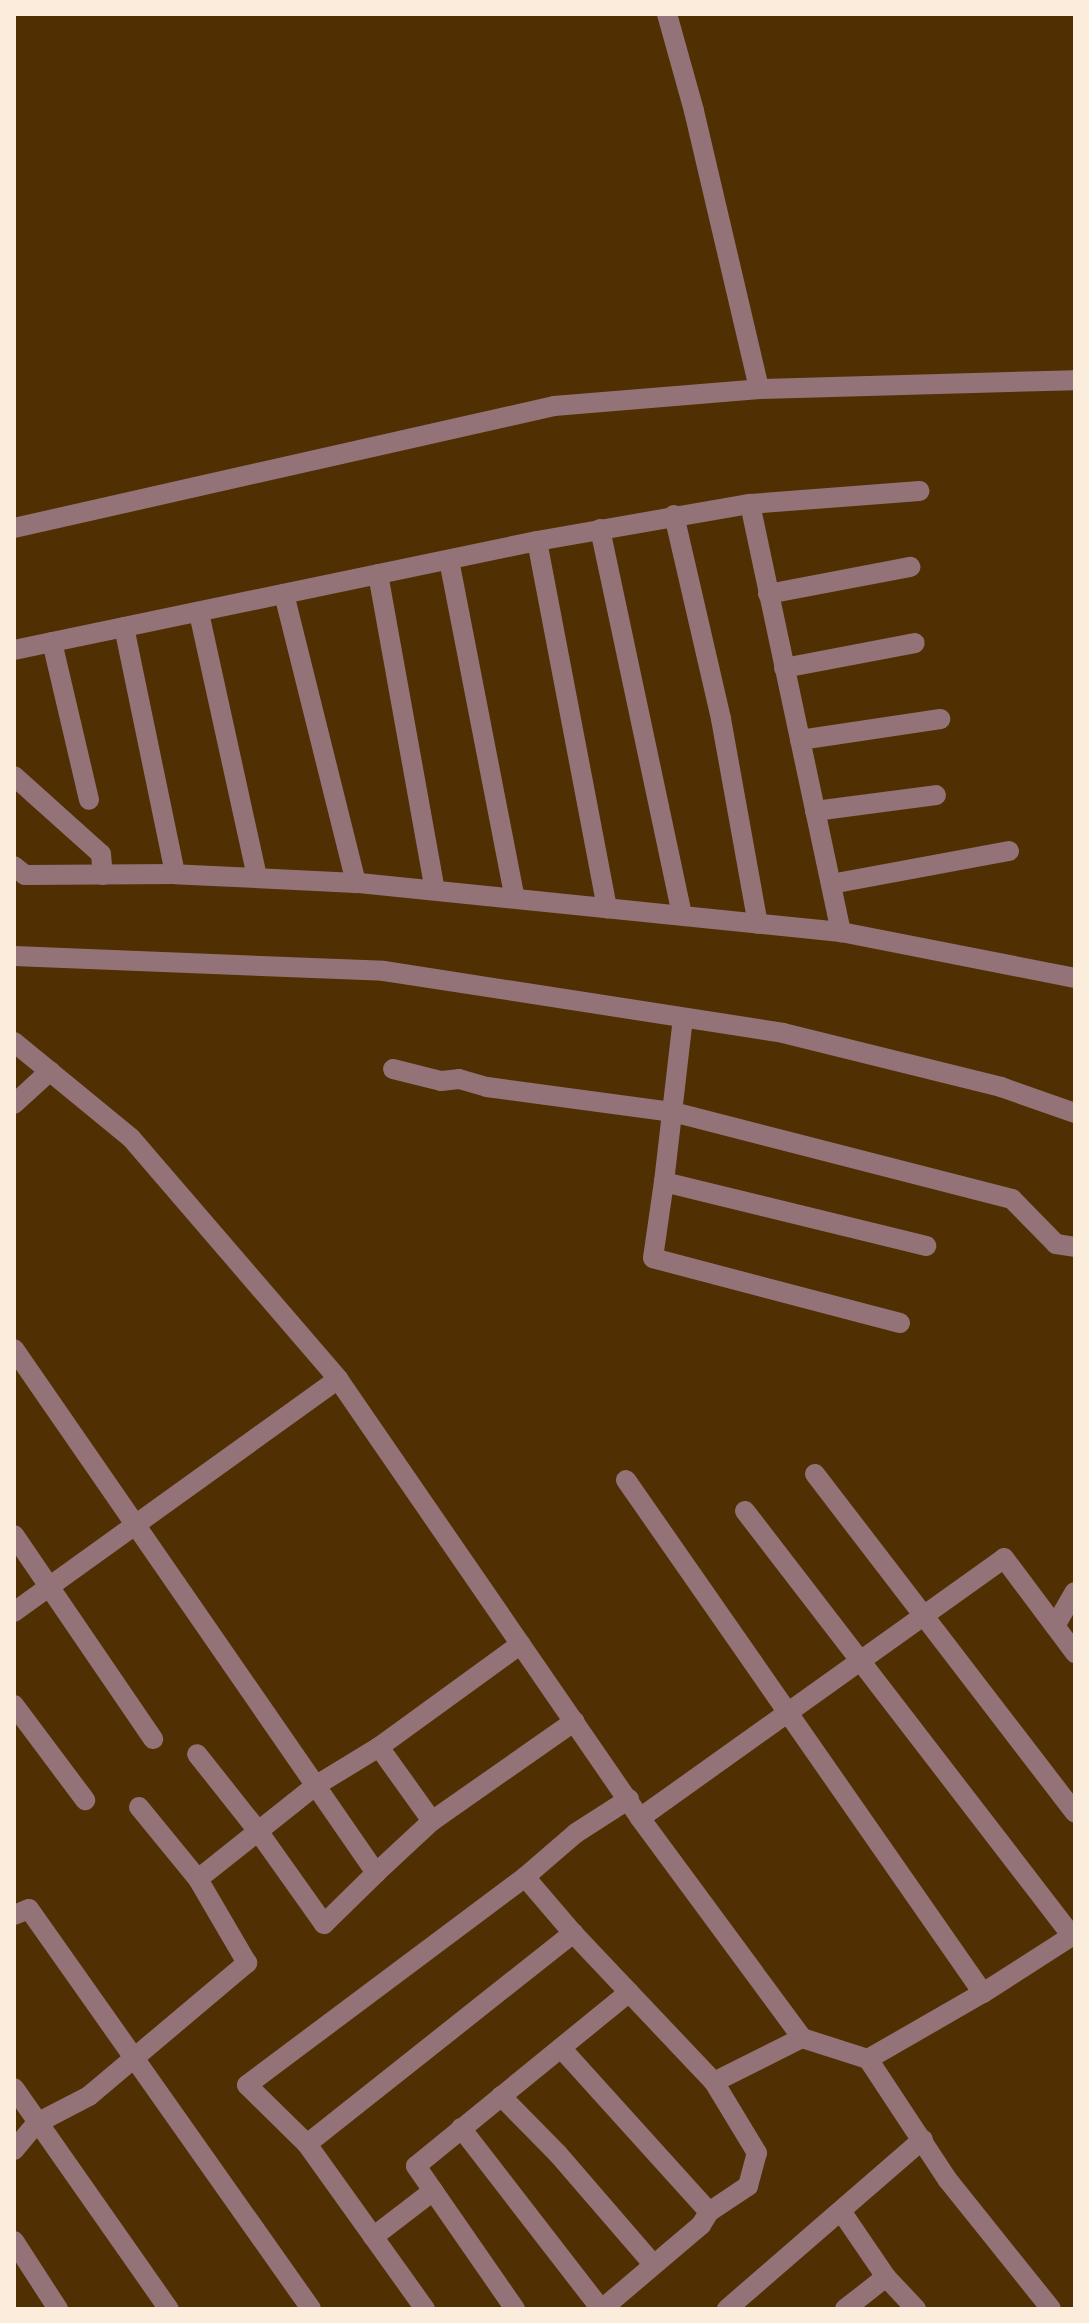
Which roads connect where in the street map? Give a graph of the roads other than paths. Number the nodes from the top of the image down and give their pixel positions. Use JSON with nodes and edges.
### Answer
{"nodes":[{"id":1,"x":667,"y":14,"type":"edge"},
{"id":2,"x":1075,"y":380,"type":"edge"},
{"id":3,"x":759,"y":389,"type":"junction"},
{"id":4,"x":920,"y":491,"type":"dead end"},
{"id":5,"x":750,"y":504,"type":"junction"},
{"id":6,"x":674,"y":515,"type":"junction"},
{"id":7,"x":14,"y":528,"type":"edge"},
{"id":8,"x":600,"y":529,"type":"junction"},
{"id":9,"x":537,"y":541,"type":"junction"},
{"id":10,"x":449,"y":560,"type":"junction"},
{"id":11,"x":910,"y":567,"type":"dead end"},
{"id":12,"x":378,"y":574,"type":"junction"},
{"id":13,"x":284,"y":594,"type":"junction"},
{"id":14,"x":768,"y":594,"type":"junction"},
{"id":15,"x":199,"y":613,"type":"junction"},
{"id":16,"x":124,"y":627,"type":"junction"},
{"id":17,"x":52,"y":642,"type":"junction"},
{"id":18,"x":915,"y":643,"type":"dead end"},
{"id":19,"x":14,"y":650,"type":"edge"},
{"id":20,"x":784,"y":668,"type":"junction"},
{"id":21,"x":940,"y":719,"type":"dead end"},
{"id":22,"x":800,"y":740,"type":"junction"},
{"id":23,"x":14,"y":776,"type":"edge"},
{"id":24,"x":936,"y":795,"type":"dead end"},
{"id":25,"x":89,"y":800,"type":"dead end"},
{"id":26,"x":815,"y":811,"type":"junction"},
{"id":27,"x":1009,"y":851,"type":"dead end"},
{"id":28,"x":175,"y":874,"type":"junction"},
{"id":29,"x":103,"y":875,"type":"junction"},
{"id":30,"x":257,"y":876,"type":"junction"},
{"id":31,"x":18,"y":877,"type":"edge"},
{"id":32,"x":356,"y":883,"type":"junction"},
{"id":33,"x":831,"y":884,"type":"junction"},
{"id":34,"x":435,"y":890,"type":"junction"},
{"id":35,"x":515,"y":898,"type":"junction"},
{"id":36,"x":607,"y":908,"type":"junction"},
{"id":37,"x":682,"y":915,"type":"junction"},
{"id":38,"x":758,"y":924,"type":"junction"},
{"id":39,"x":841,"y":932,"type":"junction"},
{"id":40,"x":14,"y":956,"type":"edge"},
{"id":41,"x":1075,"y":978,"type":"edge"},
{"id":42,"x":683,"y":1018,"type":"junction"},
{"id":43,"x":14,"y":1042,"type":"edge"},
{"id":44,"x":393,"y":1069,"type":"dead end"},
{"id":45,"x":50,"y":1071,"type":"junction"},
{"id":46,"x":14,"y":1104,"type":"edge"},
{"id":47,"x":673,"y":1112,"type":"junction"},
{"id":48,"x":1075,"y":1113,"type":"edge"},
{"id":49,"x":664,"y":1182,"type":"junction"},
{"id":50,"x":926,"y":1246,"type":"dead end"},
{"id":51,"x":1075,"y":1247,"type":"edge"},
{"id":52,"x":900,"y":1323,"type":"dead end"},
{"id":53,"x":14,"y":1349,"type":"edge"},
{"id":54,"x":338,"y":1379,"type":"junction"},
{"id":55,"x":815,"y":1474,"type":"dead end"},
{"id":56,"x":626,"y":1480,"type":"dead end"},
{"id":57,"x":745,"y":1511,"type":"dead end"},
{"id":58,"x":133,"y":1525,"type":"junction"},
{"id":59,"x":14,"y":1535,"type":"edge"},
{"id":60,"x":51,"y":1585,"type":"junction"},
{"id":61,"x":1075,"y":1592,"type":"edge"},
{"id":62,"x":14,"y":1612,"type":"edge"},
{"id":63,"x":924,"y":1616,"type":"junction"},
{"id":64,"x":1055,"y":1626,"type":"junction"},
{"id":65,"x":521,"y":1644,"type":"junction"},
{"id":66,"x":1075,"y":1653,"type":"edge"},
{"id":67,"x":860,"y":1661,"type":"junction"},
{"id":68,"x":14,"y":1705,"type":"edge"},
{"id":69,"x":787,"y":1713,"type":"junction"},
{"id":70,"x":575,"y":1721,"type":"junction"},
{"id":71,"x":153,"y":1739,"type":"dead end"},
{"id":72,"x":379,"y":1747,"type":"junction"},
{"id":73,"x":197,"y":1754,"type":"dead end"},
{"id":74,"x":315,"y":1786,"type":"junction"},
{"id":75,"x":629,"y":1799,"type":"junction"},
{"id":76,"x":85,"y":1800,"type":"dead end"},
{"id":77,"x":139,"y":1807,"type":"dead end"},
{"id":78,"x":1075,"y":1813,"type":"edge"},
{"id":79,"x":640,"y":1818,"type":"junction"},
{"id":80,"x":432,"y":1821,"type":"junction"},
{"id":81,"x":258,"y":1831,"type":"junction"},
{"id":82,"x":376,"y":1873,"type":"junction"},
{"id":83,"x":525,"y":1877,"type":"junction"},
{"id":84,"x":198,"y":1879,"type":"junction"},
{"id":85,"x":14,"y":1915,"type":"edge"},
{"id":86,"x":573,"y":1933,"type":"junction"},
{"id":87,"x":1074,"y":1935,"type":"edge"},
{"id":88,"x":629,"y":1992,"type":"junction"},
{"id":89,"x":983,"y":1993,"type":"junction"},
{"id":90,"x":802,"y":2038,"type":"junction"},
{"id":91,"x":561,"y":2048,"type":"junction"},
{"id":92,"x":868,"y":2059,"type":"junction"},
{"id":93,"x":132,"y":2060,"type":"junction"},
{"id":94,"x":714,"y":2082,"type":"junction"},
{"id":95,"x":14,"y":2088,"type":"edge"},
{"id":96,"x":501,"y":2096,"type":"junction"},
{"id":97,"x":37,"y":2123,"type":"junction"},
{"id":98,"x":461,"y":2128,"type":"junction"},
{"id":99,"x":923,"y":2139,"type":"junction"},
{"id":100,"x":307,"y":2144,"type":"junction"},
{"id":101,"x":14,"y":2150,"type":"edge"},
{"id":102,"x":433,"y":2191,"type":"junction"},
{"id":103,"x":841,"y":2211,"type":"junction"},
{"id":104,"x":709,"y":2212,"type":"junction"},
{"id":105,"x":373,"y":2237,"type":"junction"},
{"id":106,"x":14,"y":2241,"type":"edge"},
{"id":107,"x":652,"y":2263,"type":"junction"},
{"id":108,"x":886,"y":2277,"type":"junction"},
{"id":109,"x":733,"y":2307,"type":"edge"},
{"id":110,"x":58,"y":2309,"type":"edge"},
{"id":111,"x":169,"y":2309,"type":"edge"},
{"id":112,"x":311,"y":2309,"type":"edge"},
{"id":113,"x":425,"y":2309,"type":"edge"},
{"id":114,"x":515,"y":2309,"type":"edge"},
{"id":115,"x":601,"y":2309,"type":"edge"},
{"id":116,"x":845,"y":2309,"type":"edge"},
{"id":117,"x":916,"y":2309,"type":"edge"},
{"id":118,"x":1051,"y":2309,"type":"edge"}],
"edges":[{"from":1,"to":3,"type":"street"},
{"from":2,"to":3,"type":"street"},
{"from":3,"to":7,"type":"street"},
{"from":4,"to":5,"type":"street"},
{"from":5,"to":6,"type":"street"},
{"from":5,"to":14,"type":"street"},
{"from":6,"to":8,"type":"street"},
{"from":6,"to":38,"type":"street"},
{"from":8,"to":9,"type":"street"},
{"from":8,"to":37,"type":"street"},
{"from":9,"to":10,"type":"street"},
{"from":9,"to":36,"type":"street"},
{"from":10,"to":12,"type":"street"},
{"from":10,"to":35,"type":"street"},
{"from":11,"to":14,"type":"street"},
{"from":12,"to":13,"type":"street"},
{"from":12,"to":34,"type":"street"},
{"from":13,"to":15,"type":"street"},
{"from":13,"to":32,"type":"street"},
{"from":14,"to":20,"type":"street"},
{"from":15,"to":16,"type":"street"},
{"from":15,"to":30,"type":"street"},
{"from":16,"to":17,"type":"street"},
{"from":16,"to":28,"type":"street"},
{"from":17,"to":19,"type":"street"},
{"from":17,"to":25,"type":"street"},
{"from":18,"to":20,"type":"street"},
{"from":20,"to":22,"type":"street"},
{"from":21,"to":22,"type":"street"},
{"from":22,"to":26,"type":"street"},
{"from":23,"to":29,"type":"street"},
{"from":24,"to":26,"type":"street"},
{"from":26,"to":33,"type":"street"},
{"from":27,"to":33,"type":"street"},
{"from":28,"to":29,"type":"street"},
{"from":28,"to":30,"type":"street"},
{"from":29,"to":31,"type":"street"},
{"from":30,"to":32,"type":"street"},
{"from":32,"to":34,"type":"street"},
{"from":33,"to":39,"type":"street"},
{"from":34,"to":35,"type":"street"},
{"from":35,"to":36,"type":"street"},
{"from":36,"to":37,"type":"street"},
{"from":37,"to":38,"type":"street"},
{"from":38,"to":39,"type":"street"},
{"from":39,"to":41,"type":"street"},
{"from":40,"to":42,"type":"street"},
{"from":42,"to":47,"type":"street"},
{"from":42,"to":48,"type":"street"},
{"from":43,"to":45,"type":"street"},
{"from":44,"to":47,"type":"street"},
{"from":45,"to":46,"type":"street"},
{"from":45,"to":54,"type":"street"},
{"from":47,"to":49,"type":"street"},
{"from":47,"to":51,"type":"street"},
{"from":49,"to":50,"type":"street"},
{"from":49,"to":52,"type":"street"},
{"from":53,"to":58,"type":"street"},
{"from":54,"to":58,"type":"street"},
{"from":54,"to":65,"type":"street"},
{"from":55,"to":63,"type":"street"},
{"from":56,"to":69,"type":"street"},
{"from":57,"to":67,"type":"street"},
{"from":58,"to":60,"type":"street"},
{"from":58,"to":74,"type":"street"},
{"from":59,"to":60,"type":"street"},
{"from":60,"to":62,"type":"street"},
{"from":60,"to":71,"type":"street"},
{"from":61,"to":64,"type":"street"},
{"from":63,"to":64,"type":"street"},
{"from":63,"to":67,"type":"street"},
{"from":63,"to":78,"type":"street"},
{"from":64,"to":66,"type":"street"},
{"from":65,"to":70,"type":"street"},
{"from":65,"to":72,"type":"street"},
{"from":67,"to":69,"type":"street"},
{"from":67,"to":87,"type":"street"},
{"from":68,"to":76,"type":"street"},
{"from":69,"to":79,"type":"street"},
{"from":69,"to":89,"type":"street"},
{"from":70,"to":75,"type":"street"},
{"from":70,"to":80,"type":"street"},
{"from":72,"to":74,"type":"street"},
{"from":72,"to":80,"type":"street"},
{"from":73,"to":81,"type":"street"},
{"from":74,"to":81,"type":"street"},
{"from":74,"to":82,"type":"street"},
{"from":75,"to":79,"type":"street"},
{"from":75,"to":83,"type":"street"},
{"from":77,"to":84,"type":"street"},
{"from":79,"to":90,"type":"street"},
{"from":80,"to":82,"type":"street"},
{"from":81,"to":82,"type":"street"},
{"from":81,"to":84,"type":"street"},
{"from":83,"to":86,"type":"street"},
{"from":83,"to":100,"type":"street"},
{"from":84,"to":93,"type":"street"},
{"from":85,"to":93,"type":"street"},
{"from":86,"to":88,"type":"street"},
{"from":86,"to":100,"type":"street"},
{"from":87,"to":89,"type":"street"},
{"from":88,"to":91,"type":"street"},
{"from":88,"to":94,"type":"street"},
{"from":89,"to":92,"type":"street"},
{"from":90,"to":92,"type":"street"},
{"from":90,"to":94,"type":"street"},
{"from":91,"to":96,"type":"street"},
{"from":91,"to":104,"type":"street"},
{"from":92,"to":99,"type":"street"},
{"from":93,"to":97,"type":"street"},
{"from":93,"to":112,"type":"street"},
{"from":94,"to":104,"type":"street"},
{"from":95,"to":97,"type":"street"},
{"from":96,"to":98,"type":"street"},
{"from":96,"to":107,"type":"street"},
{"from":97,"to":101,"type":"street"},
{"from":97,"to":111,"type":"street"},
{"from":98,"to":102,"type":"street"},
{"from":98,"to":115,"type":"street"},
{"from":99,"to":103,"type":"street"},
{"from":99,"to":118,"type":"street"},
{"from":100,"to":105,"type":"street"},
{"from":102,"to":105,"type":"street"},
{"from":102,"to":114,"type":"street"},
{"from":103,"to":108,"type":"street"},
{"from":103,"to":109,"type":"street"},
{"from":104,"to":107,"type":"street"},
{"from":105,"to":113,"type":"street"},
{"from":106,"to":110,"type":"street"},
{"from":107,"to":115,"type":"street"},
{"from":108,"to":116,"type":"street"},
{"from":108,"to":117,"type":"street"}]}
